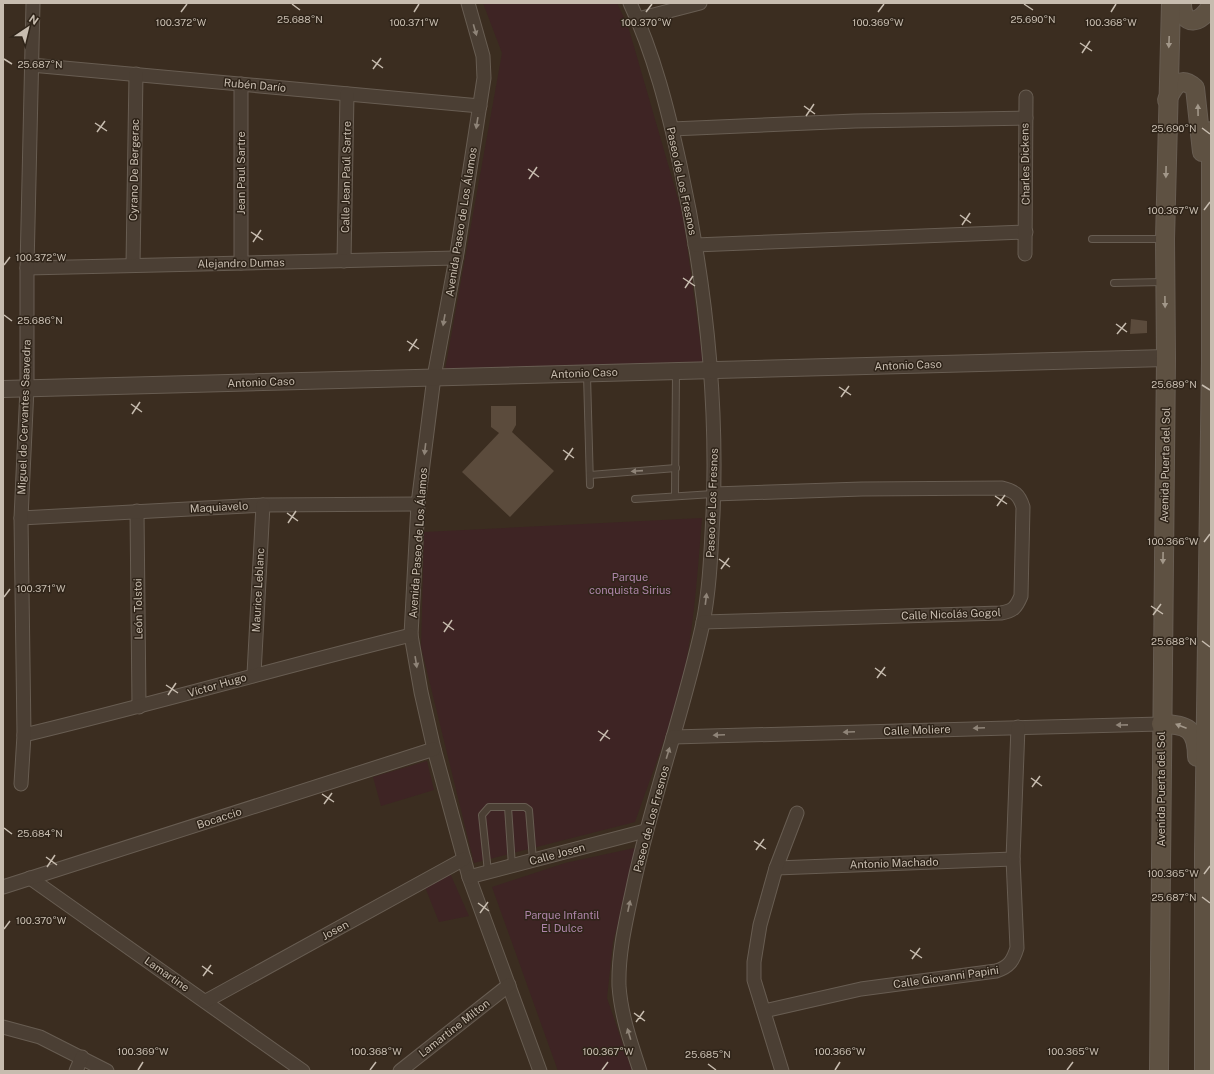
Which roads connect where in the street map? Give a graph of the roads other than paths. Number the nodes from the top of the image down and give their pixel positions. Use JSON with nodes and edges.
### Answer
{"nodes":[{"id":1,"x":33,"y":3,"type":"edge"},
{"id":2,"x":468,"y":3,"type":"edge"},
{"id":3,"x":630,"y":3,"type":"edge"},
{"id":4,"x":700,"y":3,"type":"edge"},
{"id":5,"x":1171,"y":3,"type":"edge"},
{"id":6,"x":1182,"y":3,"type":"edge"},
{"id":7,"x":1211,"y":5,"type":"edge"},
{"id":8,"x":638,"y":19,"type":"junction"},
{"id":9,"x":31,"y":65,"type":"junction"},
{"id":10,"x":136,"y":74,"type":"junction"},
{"id":11,"x":241,"y":84,"type":"junction"},
{"id":12,"x":347,"y":94,"type":"junction"},
{"id":13,"x":1026,"y":97,"type":"dead end"},
{"id":14,"x":1167,"y":100,"type":"junction"},
{"id":15,"x":480,"y":106,"type":"junction"},
{"id":16,"x":1026,"y":118,"type":"junction"},
{"id":17,"x":672,"y":129,"type":"junction"},
{"id":18,"x":1211,"y":131,"type":"edge"},
{"id":19,"x":1210,"y":176,"type":"junction"},
{"id":20,"x":1026,"y":232,"type":"junction"},
{"id":21,"x":1092,"y":238,"type":"dead end"},
{"id":22,"x":1164,"y":239,"type":"junction"},
{"id":23,"x":695,"y":245,"type":"junction"},
{"id":24,"x":1025,"y":254,"type":"dead end"},
{"id":25,"x":456,"y":258,"type":"junction"},
{"id":26,"x":344,"y":261,"type":"junction"},
{"id":27,"x":241,"y":263,"type":"junction"},
{"id":28,"x":133,"y":266,"type":"junction"},
{"id":29,"x":27,"y":268,"type":"junction"},
{"id":30,"x":1165,"y":282,"type":"junction"},
{"id":31,"x":1114,"y":283,"type":"dead end"},
{"id":32,"x":1166,"y":358,"type":"junction"},
{"id":33,"x":1211,"y":362,"type":"edge"},
{"id":34,"x":712,"y":370,"type":"junction"},
{"id":35,"x":676,"y":371,"type":"junction"},
{"id":36,"x":587,"y":373,"type":"junction"},
{"id":37,"x":434,"y":377,"type":"junction"},
{"id":38,"x":27,"y":388,"type":"junction"},
{"id":39,"x":3,"y":389,"type":"edge"},
{"id":40,"x":676,"y":468,"type":"junction"},
{"id":41,"x":590,"y":475,"type":"junction"},
{"id":42,"x":590,"y":485,"type":"dead end"},
{"id":43,"x":714,"y":494,"type":"junction"},
{"id":44,"x":675,"y":495,"type":"junction"},
{"id":45,"x":635,"y":499,"type":"dead end"},
{"id":46,"x":418,"y":504,"type":"junction"},
{"id":47,"x":263,"y":505,"type":"junction"},
{"id":48,"x":137,"y":511,"type":"junction"},
{"id":49,"x":21,"y":518,"type":"junction"},
{"id":50,"x":703,"y":622,"type":"junction"},
{"id":51,"x":411,"y":635,"type":"junction"},
{"id":52,"x":254,"y":674,"type":"junction"},
{"id":53,"x":140,"y":707,"type":"junction"},
{"id":54,"x":1161,"y":724,"type":"junction"},
{"id":55,"x":1018,"y":727,"type":"junction"},
{"id":56,"x":24,"y":735,"type":"junction"},
{"id":57,"x":673,"y":737,"type":"junction"},
{"id":58,"x":434,"y":749,"type":"junction"},
{"id":59,"x":21,"y":784,"type":"dead end"},
{"id":60,"x":508,"y":807,"type":"junction"},
{"id":61,"x":797,"y":813,"type":"dead end"},
{"id":62,"x":646,"y":831,"type":"junction"},
{"id":63,"x":1204,"y":853,"type":"junction"},
{"id":64,"x":464,"y":859,"type":"junction"},
{"id":65,"x":1013,"y":859,"type":"junction"},
{"id":66,"x":533,"y":860,"type":"junction"},
{"id":67,"x":512,"y":866,"type":"junction"},
{"id":68,"x":776,"y":868,"type":"junction"},
{"id":69,"x":488,"y":872,"type":"junction"},
{"id":70,"x":469,"y":877,"type":"junction"},
{"id":71,"x":1208,"y":877,"type":"edge"},
{"id":72,"x":30,"y":878,"type":"junction"},
{"id":73,"x":3,"y":887,"type":"edge"},
{"id":74,"x":1208,"y":902,"type":"edge"},
{"id":75,"x":1208,"y":923,"type":"edge"},
{"id":76,"x":509,"y":985,"type":"junction"},
{"id":77,"x":206,"y":1001,"type":"junction"},
{"id":78,"x":764,"y":1011,"type":"junction"},
{"id":79,"x":3,"y":1027,"type":"edge"},
{"id":80,"x":1160,"y":1030,"type":"junction"},
{"id":81,"x":82,"y":1057,"type":"junction"},
{"id":82,"x":1203,"y":1068,"type":"edge"},
{"id":83,"x":76,"y":1071,"type":"edge"},
{"id":84,"x":108,"y":1071,"type":"edge"},
{"id":85,"x":303,"y":1071,"type":"edge"},
{"id":86,"x":400,"y":1071,"type":"edge"},
{"id":87,"x":540,"y":1071,"type":"edge"},
{"id":88,"x":640,"y":1071,"type":"edge"},
{"id":89,"x":782,"y":1071,"type":"edge"},
{"id":90,"x":1160,"y":1071,"type":"edge"},
{"id":91,"x":1167,"y":1071,"type":"edge"}],
"edges":[{"from":1,"to":9,"type":"street","name":"Miguel de Cervantes Saavedra"},
{"from":2,"to":15,"type":"street","name":"Avenida Paseo de Los Álamos","one_way":true},
{"from":3,"to":8,"type":"street","name":"Paseo de Los Fresnos"},
{"from":4,"to":8,"type":"street"},
{"from":5,"to":14,"type":"main road","name":"Avenida Puerta del Sol","one_way":true},
{"from":6,"to":7,"type":"main road"},
{"from":8,"to":17,"type":"street","name":"Paseo de Los Fresnos"},
{"from":9,"to":10,"type":"street","name":"Rubén Darío"},
{"from":9,"to":29,"type":"street","name":"Miguel de Cervantes Saavedra"},
{"from":10,"to":11,"type":"street","name":"Rubén Darío"},
{"from":10,"to":28,"type":"street","name":"Cyrano De Bergerac"},
{"from":11,"to":12,"type":"street","name":"Rubén Darío"},
{"from":11,"to":27,"type":"street","name":"Jean Paul Sartre"},
{"from":12,"to":15,"type":"street","name":"Rubén Darío"},
{"from":12,"to":26,"type":"street","name":"Calle Jean Paúl Sartre"},
{"from":13,"to":16,"type":"street"},
{"from":19,"to":14,"type":"main road","one_way":true},
{"from":14,"to":22,"type":"main road","name":"Avenida Puerta del Sol","one_way":true},
{"from":15,"to":25,"type":"street","name":"Avenida Paseo de Los Álamos","one_way":true},
{"from":16,"to":17,"type":"street","name":"Charles Dickens"},
{"from":16,"to":20,"type":"street","name":"Charles Dickens"},
{"from":17,"to":23,"type":"street","name":"Paseo de Los Fresnos"},
{"from":18,"to":19,"type":"main road"},
{"from":19,"to":33,"type":"main road"},
{"from":20,"to":23,"type":"street"},
{"from":20,"to":24,"type":"street","name":"Charles Dickens"},
{"from":21,"to":22,"type":"lane"},
{"from":22,"to":30,"type":"main road","name":"Avenida Puerta del Sol"},
{"from":23,"to":34,"type":"street","name":"Paseo de Los Fresnos"},
{"from":25,"to":26,"type":"street","name":"Alejandro Dumas"},
{"from":25,"to":37,"type":"street","name":"Avenida Paseo de Los Álamos","one_way":true},
{"from":26,"to":27,"type":"street","name":"Alejandro Dumas"},
{"from":27,"to":28,"type":"street","name":"Alejandro Dumas"},
{"from":28,"to":29,"type":"street","name":"Alejandro Dumas"},
{"from":29,"to":38,"type":"street","name":"Miguel de Cervantes Saavedra"},
{"from":30,"to":31,"type":"lane"},
{"from":30,"to":32,"type":"main road","name":"Avenida Puerta del Sol","one_way":true},
{"from":32,"to":34,"type":"street","name":"Antonio Caso"},
{"from":32,"to":54,"type":"main road","name":"Avenida Puerta del Sol","one_way":true},
{"from":33,"to":63,"type":"main road"},
{"from":34,"to":35,"type":"street","name":"Antonio Caso"},
{"from":34,"to":43,"type":"street","name":"Paseo de Los Fresnos"},
{"from":35,"to":36,"type":"street","name":"Antonio Caso"},
{"from":35,"to":40,"type":"lane"},
{"from":36,"to":37,"type":"street","name":"Antonio Caso"},
{"from":36,"to":41,"type":"lane"},
{"from":37,"to":38,"type":"street","name":"Antonio Caso"},
{"from":37,"to":46,"type":"street","name":"Avenida Paseo de Los Álamos","one_way":true},
{"from":38,"to":39,"type":"street","name":"Antonio Caso"},
{"from":38,"to":49,"type":"street","name":"Miguel de Cervantes Saavedra"},
{"from":40,"to":41,"type":"lane","one_way":true},
{"from":40,"to":44,"type":"lane"},
{"from":41,"to":42,"type":"lane"},
{"from":43,"to":44,"type":"lane"},
{"from":50,"to":43,"type":"street","name":"Paseo de Los Fresnos","one_way":true},
{"from":43,"to":50,"type":"street","name":"Calle Nicolás Gogol"},
{"from":44,"to":45,"type":"lane"},
{"from":46,"to":47,"type":"street","name":"Maquiavelo"},
{"from":46,"to":51,"type":"street","name":"Avenida Paseo de Los Álamos"},
{"from":47,"to":48,"type":"street","name":"Maquiavelo"},
{"from":47,"to":52,"type":"street","name":"Maurice Leblanc"},
{"from":48,"to":49,"type":"street","name":"Maquiavelo"},
{"from":48,"to":53,"type":"street","name":"León Tolstoi"},
{"from":49,"to":56,"type":"street","name":"Miguel de Cervantes Saavedra"},
{"from":50,"to":57,"type":"street","name":"Paseo de Los Fresnos"},
{"from":51,"to":52,"type":"street","name":"Víctor Hugo"},
{"from":51,"to":58,"type":"street","name":"Avenida Paseo de Los Álamos","one_way":true},
{"from":52,"to":53,"type":"street","name":"Víctor Hugo"},
{"from":53,"to":56,"type":"street","name":"Víctor Hugo"},
{"from":54,"to":55,"type":"street","name":"Calle Moliere","one_way":true},
{"from":63,"to":54,"type":"main road","one_way":true},
{"from":54,"to":80,"type":"main road","name":"Avenida Puerta del Sol"},
{"from":55,"to":57,"type":"street","name":"Calle Moliere","one_way":true},
{"from":55,"to":65,"type":"street","name":"Calle Giovanni Papini"},
{"from":56,"to":59,"type":"street","name":"Miguel de Cervantes Saavedra"},
{"from":62,"to":57,"type":"street","name":"Paseo de Los Fresnos","one_way":true},
{"from":58,"to":64,"type":"street","name":"Avenida Paseo de Los Álamos"},
{"from":58,"to":72,"type":"street","name":"Bocaccio"},
{"from":60,"to":66,"type":"lane"},
{"from":60,"to":67,"type":"lane"},
{"from":60,"to":69,"type":"lane"},
{"from":61,"to":68,"type":"street"},
{"from":62,"to":66,"type":"street","name":"Calle Josen"},
{"from":88,"to":62,"type":"street","name":"Paseo de Los Fresnos","one_way":true},
{"from":63,"to":71,"type":"main road"},
{"from":64,"to":70,"type":"street","name":"Avenida Paseo de Los Álamos"},
{"from":64,"to":77,"type":"street","name":"Josen"},
{"from":65,"to":68,"type":"street","name":"Antonio Machado"},
{"from":65,"to":78,"type":"street","name":"Calle Giovanni Papini"},
{"from":66,"to":67,"type":"street","name":"Calle Josen"},
{"from":67,"to":69,"type":"street","name":"Calle Josen"},
{"from":68,"to":78,"type":"street"},
{"from":69,"to":70,"type":"street","name":"Calle Josen"},
{"from":70,"to":76,"type":"street","name":"Avenida Paseo de Los Álamos"},
{"from":71,"to":74,"type":"main road"},
{"from":72,"to":73,"type":"street","name":"Bocaccio"},
{"from":72,"to":77,"type":"street","name":"Lamartine"},
{"from":74,"to":75,"type":"main road"},
{"from":75,"to":82,"type":"main road"},
{"from":76,"to":86,"type":"street","name":"Lamartine Milton"},
{"from":76,"to":87,"type":"street","name":"Avenida Paseo de Los Álamos"},
{"from":77,"to":85,"type":"street","name":"Lamartine"},
{"from":78,"to":89,"type":"street"},
{"from":79,"to":81,"type":"street"},
{"from":80,"to":90,"type":"main road","name":"Avenida Puerta del Sol"},
{"from":80,"to":91,"type":"main road"},
{"from":81,"to":83,"type":"street"},
{"from":81,"to":84,"type":"street"}]}
